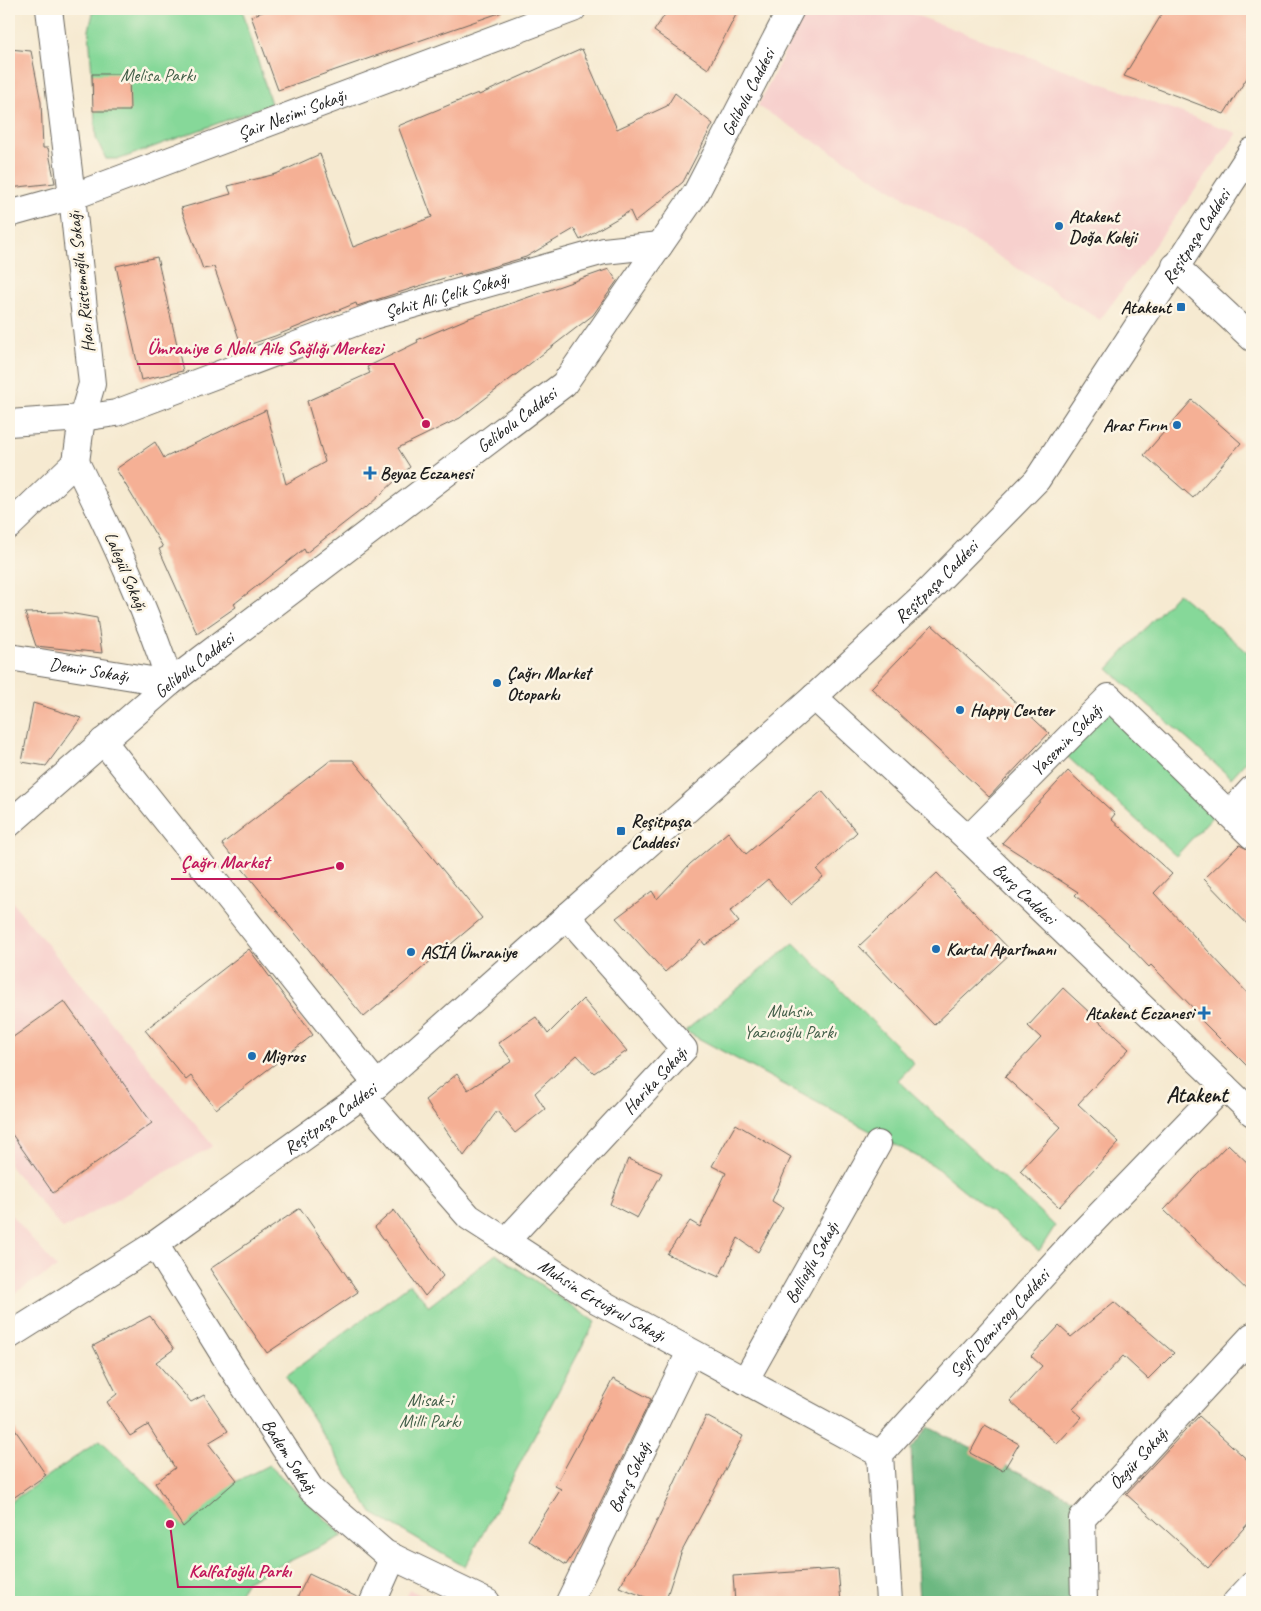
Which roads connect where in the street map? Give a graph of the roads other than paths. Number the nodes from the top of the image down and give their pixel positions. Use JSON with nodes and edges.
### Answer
{"nodes":[{"id":1,"x":49,"y":9,"type":"edge"},
{"id":2,"x":573,"y":9,"type":"edge"},
{"id":3,"x":791,"y":9,"type":"edge"},
{"id":4,"x":1252,"y":151,"type":"edge"},
{"id":5,"x":72,"y":196,"type":"junction"},
{"id":6,"x":9,"y":214,"type":"edge"},
{"id":7,"x":660,"y":245,"type":"junction"},
{"id":8,"x":1175,"y":266,"type":"junction"},
{"id":9,"x":1252,"y":338,"type":"edge"},
{"id":10,"x":82,"y":418,"type":"junction"},
{"id":11,"x":9,"y":423,"type":"edge"},
{"id":12,"x":76,"y":462,"type":"junction"},
{"id":13,"x":9,"y":526,"type":"edge"},
{"id":14,"x":9,"y":657,"type":"edge"},
{"id":15,"x":170,"y":683,"type":"junction"},
{"id":16,"x":814,"y":697,"type":"junction"},
{"id":17,"x":103,"y":741,"type":"junction"},
{"id":18,"x":1252,"y":789,"type":"edge"},
{"id":19,"x":1229,"y":814,"type":"junction"},
{"id":20,"x":9,"y":824,"type":"edge"},
{"id":21,"x":1252,"y":836,"type":"edge"},
{"id":22,"x":968,"y":839,"type":"junction"},
{"id":23,"x":567,"y":916,"type":"junction"},
{"id":24,"x":1224,"y":1086,"type":"junction"},
{"id":25,"x":370,"y":1090,"type":"junction"},
{"id":26,"x":1252,"y":1113,"type":"edge"},
{"id":27,"x":878,"y":1144,"type":"dead end"},
{"id":28,"x":506,"y":1241,"type":"junction"},
{"id":29,"x":155,"y":1244,"type":"junction"},
{"id":30,"x":9,"y":1336,"type":"edge"},
{"id":31,"x":1252,"y":1336,"type":"edge"},
{"id":32,"x":690,"y":1352,"type":"junction"},
{"id":33,"x":745,"y":1381,"type":"junction"},
{"id":34,"x":880,"y":1454,"type":"junction"},
{"id":35,"x":393,"y":1557,"type":"junction"},
{"id":36,"x":1252,"y":1585,"type":"edge"},
{"id":37,"x":373,"y":1602,"type":"edge"},
{"id":38,"x":487,"y":1602,"type":"edge"},
{"id":39,"x":569,"y":1602,"type":"edge"},
{"id":40,"x":889,"y":1602,"type":"edge"},
{"id":41,"x":1084,"y":1602,"type":"edge"},
{"id":42,"x":1228,"y":1602,"type":"edge"},
{"id":43,"x":1236,"y":1602,"type":"edge"}],
"edges":[{"from":1,"to":5,"type":"street","name":"Hacı Rüstemoğlu Sokağı"},
{"from":2,"to":5,"type":"street","name":"Şair Nesimi Sokağı"},
{"from":3,"to":7,"type":"street","name":"Gelibolu Caddesi"},
{"from":4,"to":8,"type":"street","name":"Reşitpaşa Caddesi"},
{"from":5,"to":6,"type":"street","name":"Şair Nesimi Sokağı"},
{"from":5,"to":10,"type":"street","name":"Hacı Rüstemoğlu Sokağı"},
{"from":7,"to":10,"type":"street","name":"Şehit Ali Çelik Sokağı"},
{"from":7,"to":15,"type":"street","name":"Gelibolu Caddesi"},
{"from":8,"to":9,"type":"street"},
{"from":8,"to":16,"type":"street","name":"Reşitpaşa Caddesi"},
{"from":10,"to":11,"type":"street","name":"Şehit Ali Çelik Sokağı"},
{"from":10,"to":12,"type":"street","name":"Hacı Rüstemoğlu Sokağı"},
{"from":12,"to":13,"type":"street"},
{"from":12,"to":15,"type":"street","name":"Lalegül Sokağı"},
{"from":14,"to":15,"type":"street","name":"Demir Sokağı"},
{"from":15,"to":17,"type":"street","name":"Gelibolu Caddesi"},
{"from":16,"to":22,"type":"street","name":"Burç Caddesi"},
{"from":16,"to":23,"type":"street","name":"Reşitpaşa Caddesi"},
{"from":17,"to":20,"type":"street","name":"Gelibolu Caddesi"},
{"from":17,"to":25,"type":"street","name":"Muhsin Ertuğrul Sokağı"},
{"from":18,"to":19,"type":"street"},
{"from":19,"to":21,"type":"street","name":"Yasemin Sokağı"},
{"from":19,"to":22,"type":"street","name":"Yasemin Sokağı"},
{"from":22,"to":24,"type":"street","name":"Burç Caddesi"},
{"from":23,"to":25,"type":"street","name":"Reşitpaşa Caddesi"},
{"from":23,"to":28,"type":"street","name":"Harika Sokağı"},
{"from":24,"to":26,"type":"street","name":"Burç Caddesi"},
{"from":24,"to":34,"type":"street","name":"Seyfi Demirsoy Caddesi"},
{"from":25,"to":28,"type":"street","name":"Muhsin Ertuğrul Sokağı"},
{"from":25,"to":29,"type":"street","name":"Reşitpaşa Caddesi"},
{"from":27,"to":33,"type":"street","name":"Bellioğlu Sokağı"},
{"from":28,"to":32,"type":"street","name":"Muhsin Ertuğrul Sokağı"},
{"from":29,"to":30,"type":"street","name":"Reşitpaşa Caddesi"},
{"from":29,"to":35,"type":"street","name":"Badem Sokağı"},
{"from":31,"to":41,"type":"street","name":"Özgür Sokağı"},
{"from":32,"to":33,"type":"street","name":"Muhsin Ertuğrul Sokağı"},
{"from":32,"to":39,"type":"street","name":"Barış Sokağı"},
{"from":33,"to":34,"type":"street","name":"Muhsin Ertuğrul Sokağı"},
{"from":34,"to":40,"type":"street"},
{"from":35,"to":37,"type":"street"},
{"from":35,"to":38,"type":"street","name":"Badem Sokağı"},
{"from":36,"to":43,"type":"street"},
{"from":42,"to":43,"type":"street"}]}
